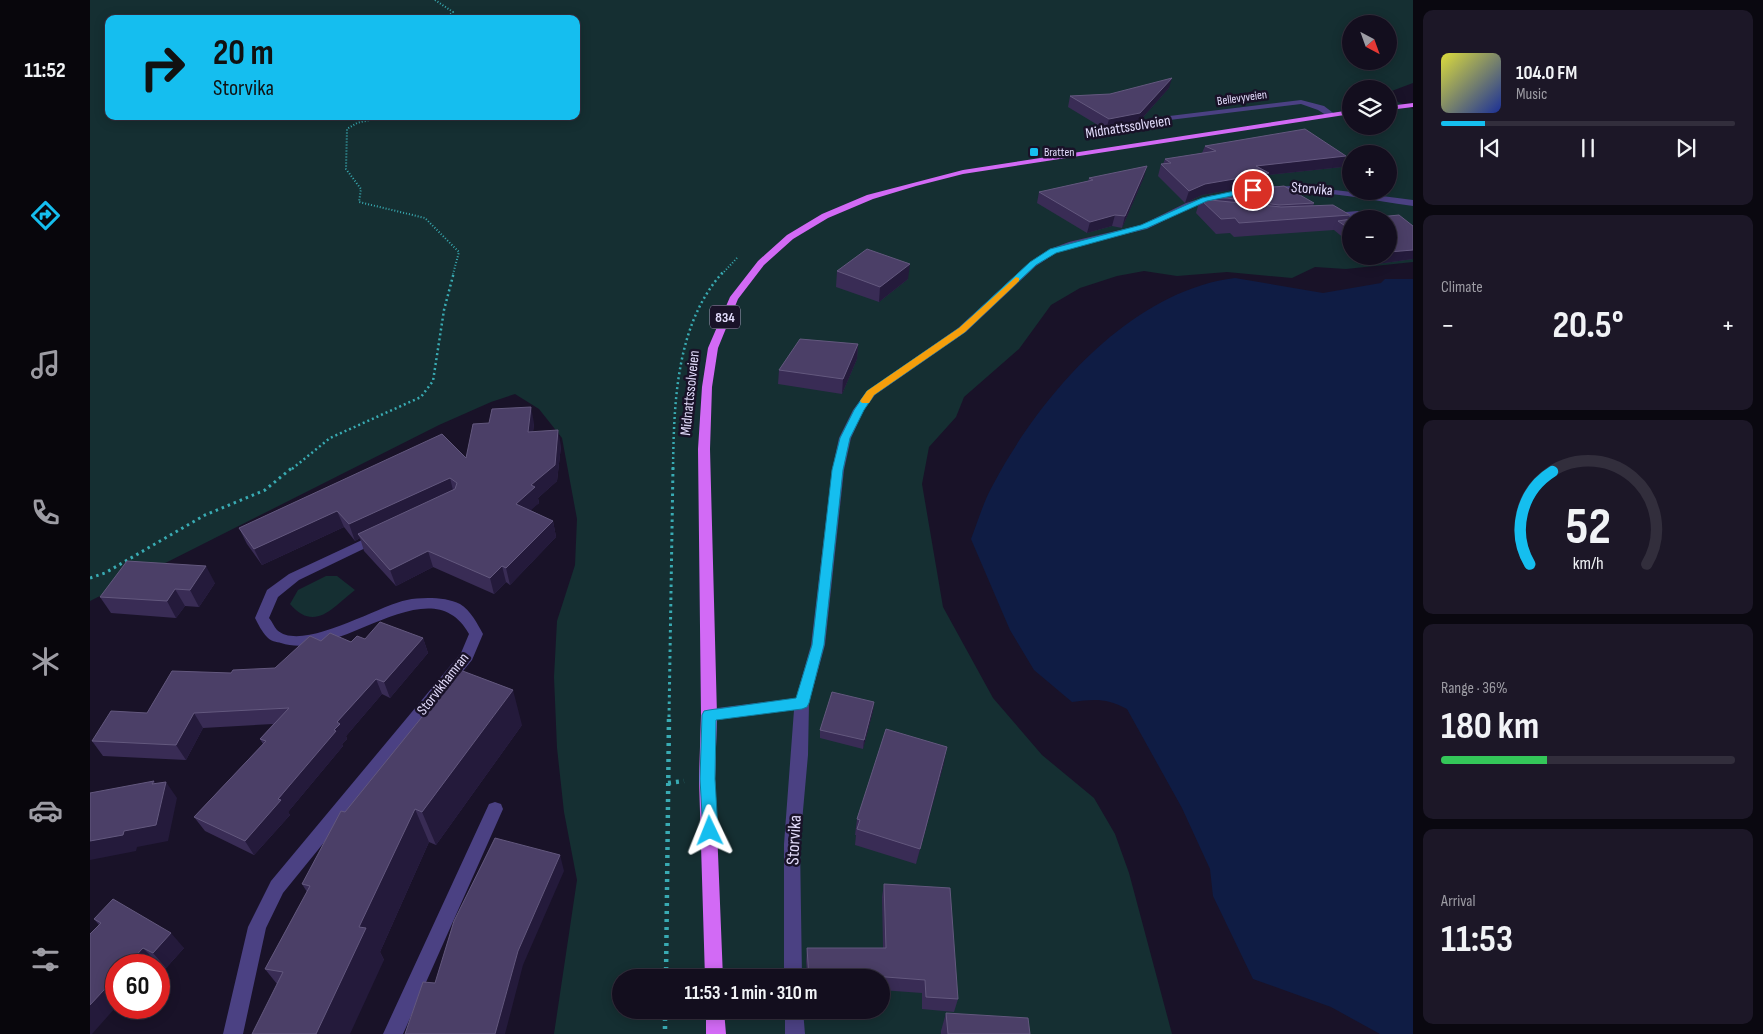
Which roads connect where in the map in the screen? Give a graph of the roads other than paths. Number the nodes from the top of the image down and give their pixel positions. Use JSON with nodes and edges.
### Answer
{"nodes":[{"id":1,"x":1413,"y":105,"type":"edge"},
{"id":2,"x":1397,"y":107,"type":"edge"},
{"id":3,"x":1342,"y":113,"type":"edge"},
{"id":4,"x":1332,"y":115,"type":"junction"},
{"id":5,"x":1153,"y":120,"type":"dead end"},
{"id":6,"x":1413,"y":202,"type":"edge"},
{"id":7,"x":1182,"y":209,"type":"junction"},
{"id":8,"x":1210,"y":209,"type":"edge"},
{"id":9,"x":1342,"y":215,"type":"edge"},
{"id":10,"x":1322,"y":216,"type":"edge"},
{"id":11,"x":392,"y":530,"type":"edge"},
{"id":12,"x":802,"y":703,"type":"junction"},
{"id":13,"x":709,"y":715,"type":"junction"},
{"id":14,"x":495,"y":809,"type":"dead end"},
{"id":15,"x":714,"y":969,"type":"edge"},
{"id":16,"x":793,"y":969,"type":"edge"},
{"id":17,"x":715,"y":1019,"type":"edge"},
{"id":18,"x":794,"y":1019,"type":"edge"},
{"id":19,"x":233,"y":1034,"type":"edge"},
{"id":20,"x":394,"y":1034,"type":"edge"},
{"id":21,"x":716,"y":1034,"type":"edge"},
{"id":22,"x":795,"y":1034,"type":"edge"}],
"edges":[{"from":1,"to":2,"type":"main road"},
{"from":3,"to":4,"type":"main road","name":"Midnattssolveien","number":"834"},
{"from":4,"to":5,"type":"street","name":"Bellevyveien"},
{"from":4,"to":13,"type":"main road","name":"Midnattssolveien","number":"834"},
{"from":6,"to":7,"type":"street","name":"Storvika"},
{"from":7,"to":8,"type":"street"},
{"from":7,"to":12,"type":"street","name":"Storvika"},
{"from":9,"to":10,"type":"street"},
{"from":11,"to":19,"type":"street","name":"Storvikhamran"},
{"from":12,"to":13,"type":"street"},
{"from":12,"to":16,"type":"street","name":"Storvika"},
{"from":13,"to":15,"type":"main road","name":"Midnattssolveien","number":"834"},
{"from":14,"to":20,"type":"street"},
{"from":17,"to":21,"type":"main road"},
{"from":18,"to":22,"type":"street"}]}
